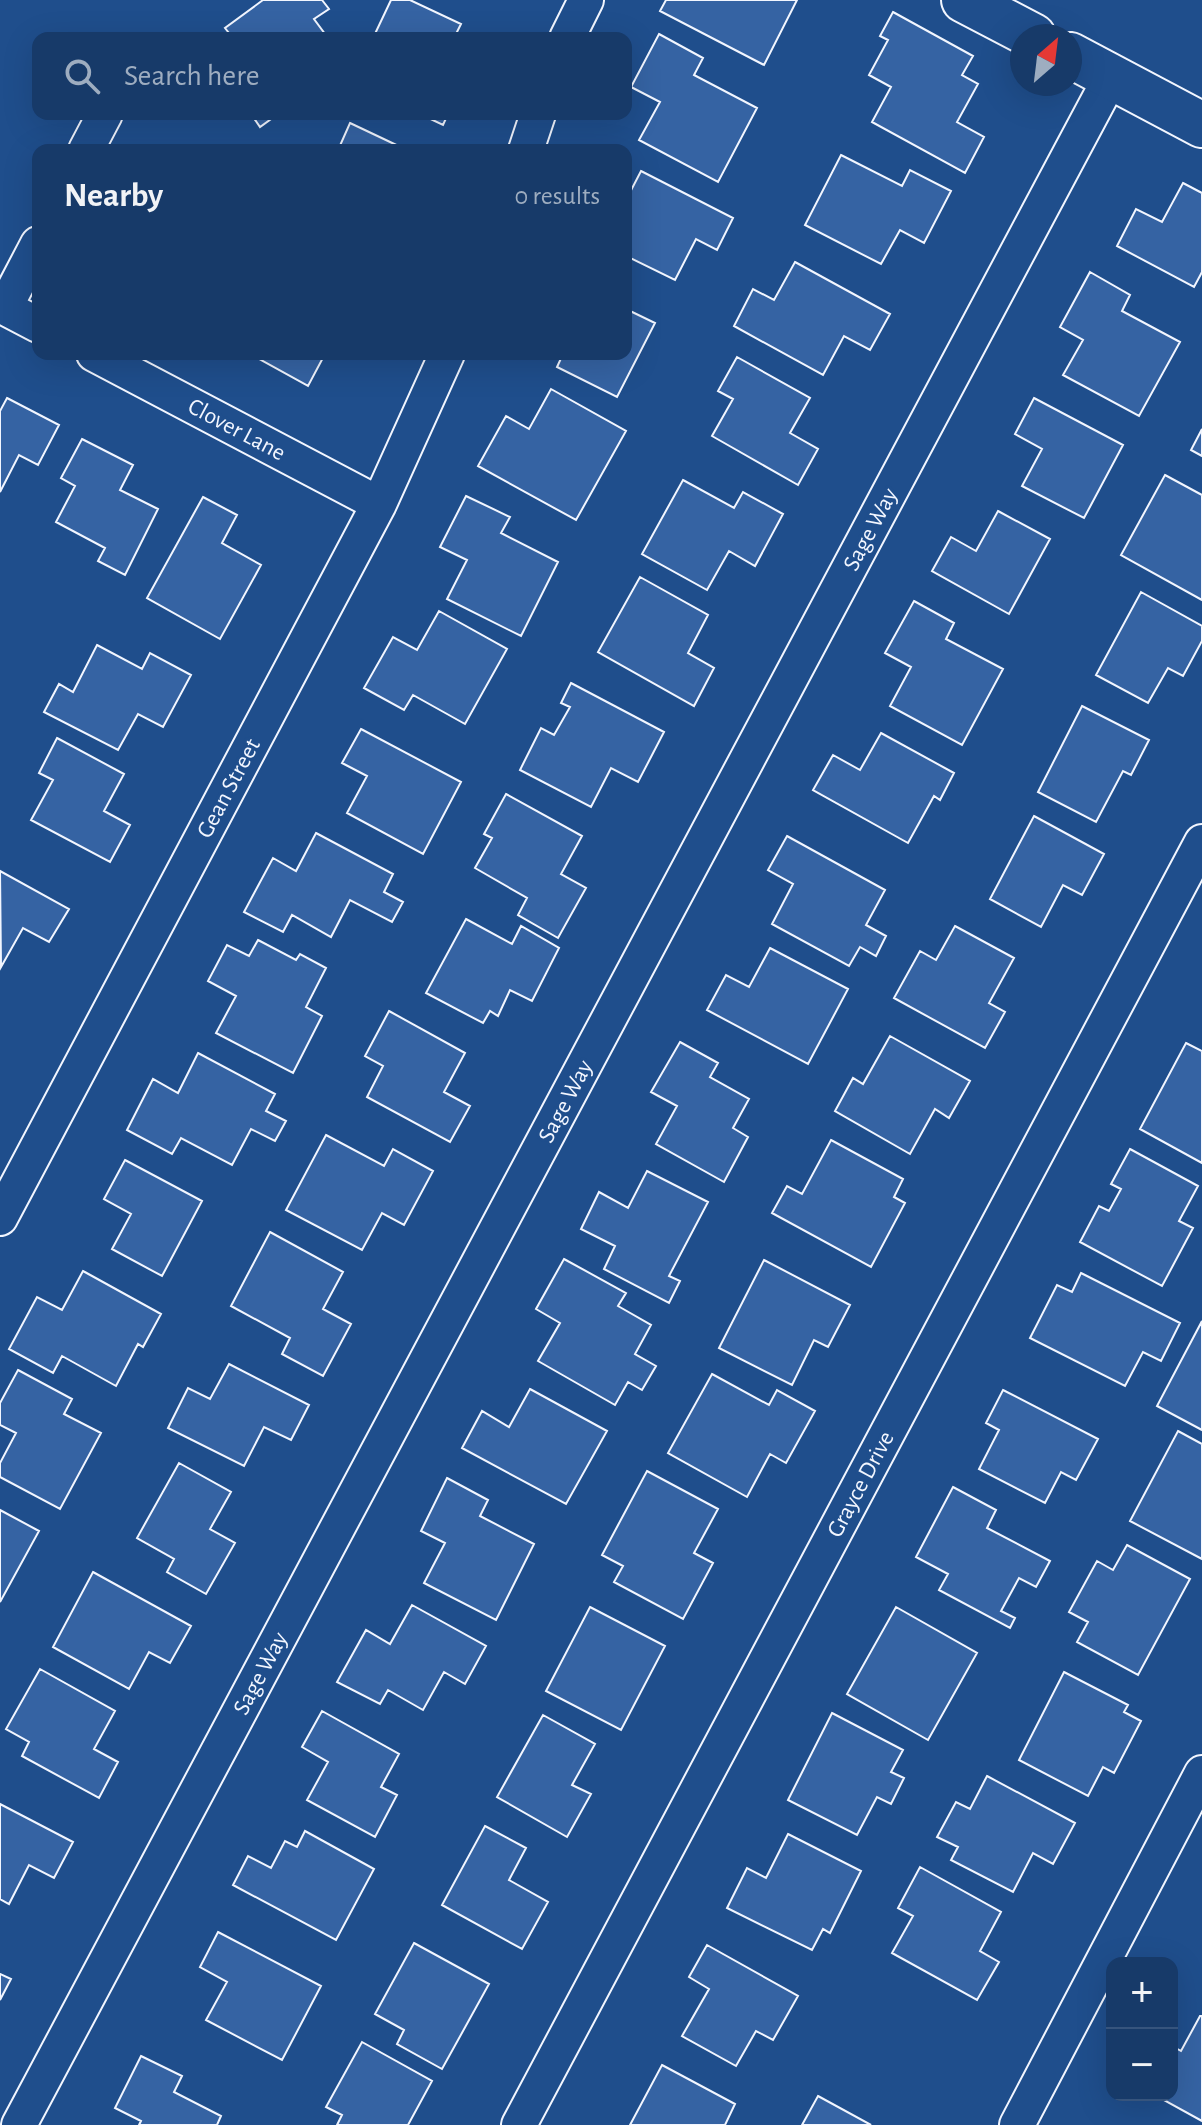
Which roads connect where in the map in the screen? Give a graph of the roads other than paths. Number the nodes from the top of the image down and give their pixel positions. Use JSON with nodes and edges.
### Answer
{"nodes":[{"id":1,"x":586,"y":0,"type":"edge"},
{"id":2,"x":964,"y":0,"type":"edge"},
{"id":3,"x":1010,"y":24,"type":"edge"},
{"id":4,"x":570,"y":32,"type":"edge"},
{"id":5,"x":1082,"y":61,"type":"edge"},
{"id":6,"x":1111,"y":77,"type":"junction"},
{"id":7,"x":102,"y":120,"type":"edge"},
{"id":8,"x":536,"y":120,"type":"edge"},
{"id":9,"x":1202,"y":125,"type":"edge"},
{"id":10,"x":89,"y":144,"type":"edge"},
{"id":11,"x":528,"y":144,"type":"edge"},
{"id":12,"x":32,"y":255,"type":"edge"},
{"id":13,"x":3,"y":306,"type":"edge"},
{"id":14,"x":32,"y":322,"type":"edge"},
{"id":15,"x":105,"y":360,"type":"edge"},
{"id":16,"x":444,"y":360,"type":"edge"},
{"id":17,"x":379,"y":504,"type":"junction"},
{"id":18,"x":1202,"y":842,"type":"edge"},
{"id":19,"x":0,"y":1218,"type":"edge"},
{"id":20,"x":1202,"y":1773,"type":"edge"},
{"id":21,"x":19,"y":2125,"type":"edge"},
{"id":22,"x":519,"y":2125,"type":"edge"},
{"id":23,"x":1017,"y":2125,"type":"edge"}],
"edges":[{"from":1,"to":4,"type":"street"},
{"from":2,"to":3,"type":"street"},
{"from":5,"to":6,"type":"street"},
{"from":6,"to":9,"type":"street"},
{"from":6,"to":21,"type":"street","name":"Sage Way"},
{"from":7,"to":10,"type":"street"},
{"from":8,"to":11,"type":"street"},
{"from":12,"to":13,"type":"street"},
{"from":13,"to":14,"type":"street"},
{"from":15,"to":17,"type":"street","name":"Clover Lane"},
{"from":16,"to":17,"type":"street","name":"Gean Street"},
{"from":17,"to":19,"type":"street","name":"Gean Street"},
{"from":18,"to":22,"type":"street","name":"Grayce Drive"},
{"from":20,"to":23,"type":"street"}]}
